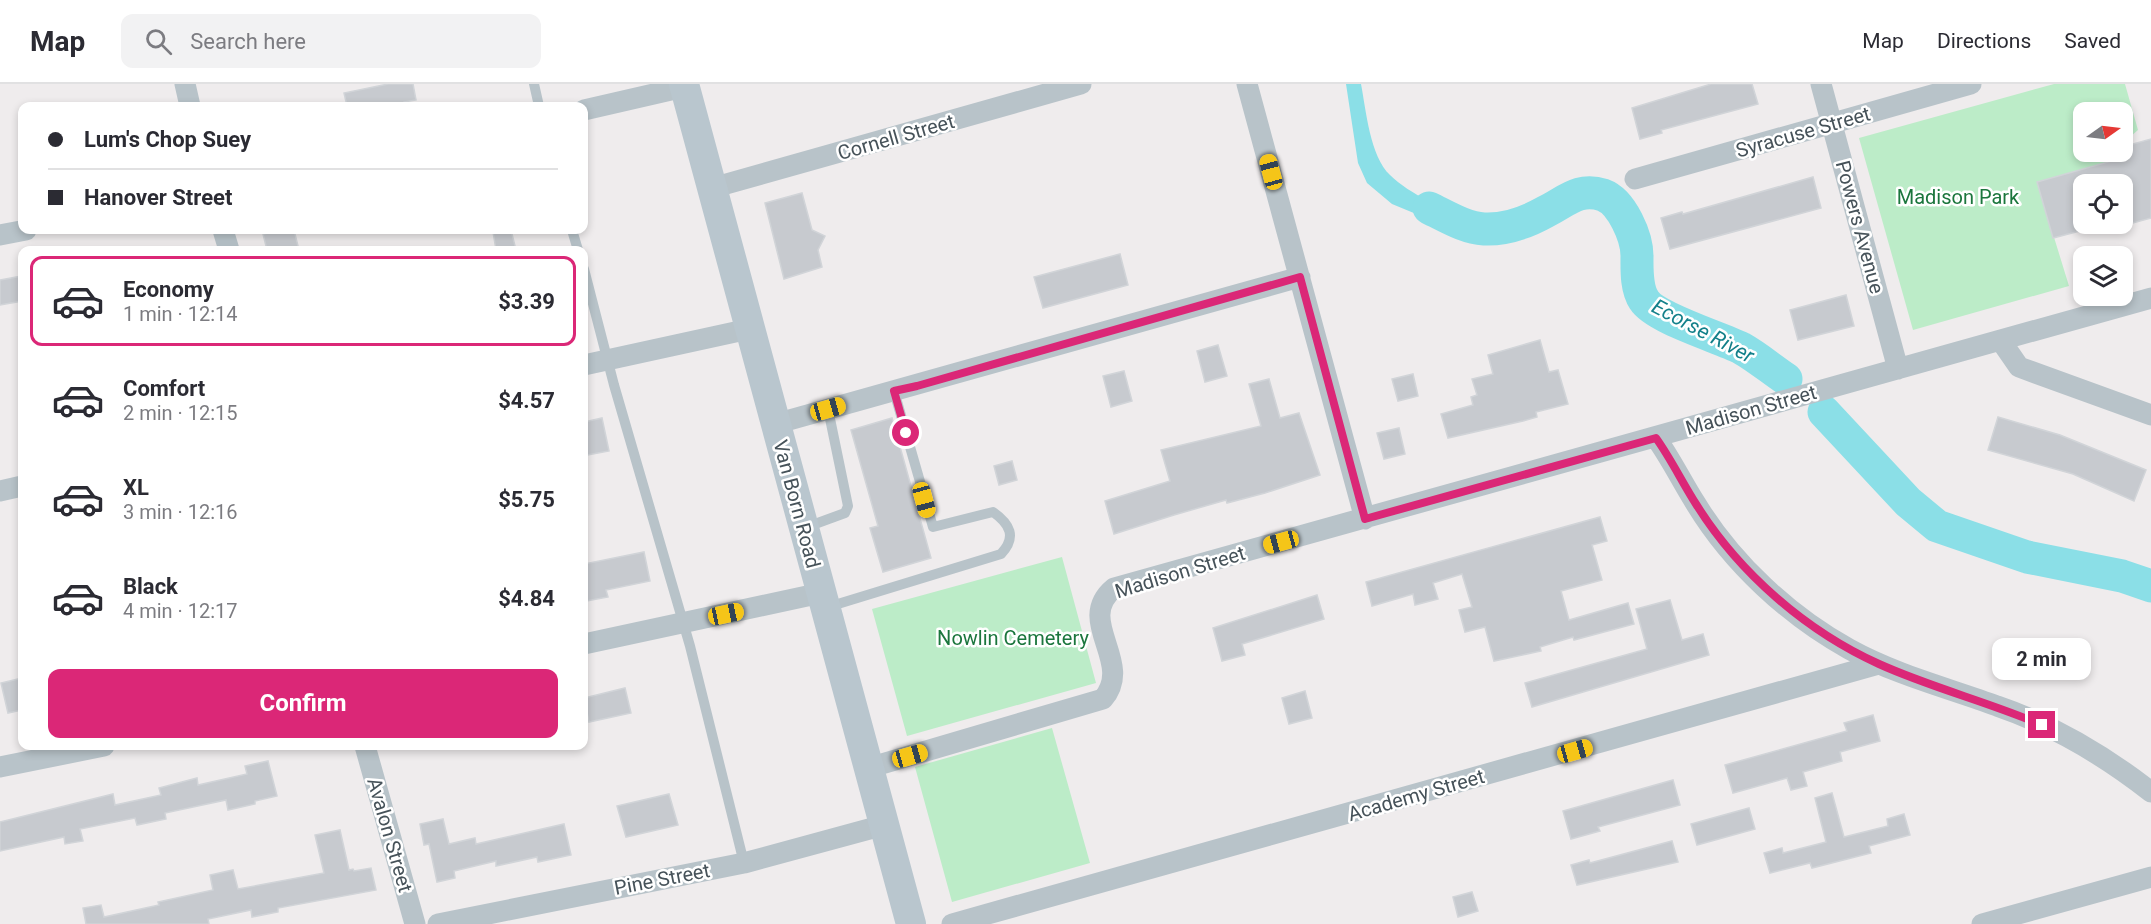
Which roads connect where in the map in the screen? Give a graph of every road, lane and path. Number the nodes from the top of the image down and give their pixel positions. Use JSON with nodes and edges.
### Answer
{"nodes":[{"id":1,"x":184,"y":84,"type":"edge"},
{"id":2,"x":534,"y":84,"type":"edge"},
{"id":3,"x":1081,"y":84,"type":"edge"},
{"id":4,"x":1247,"y":84,"type":"edge"},
{"id":5,"x":1821,"y":84,"type":"edge"},
{"id":6,"x":1971,"y":84,"type":"edge"},
{"id":7,"x":684,"y":86,"type":"edge"},
{"id":8,"x":189,"y":102,"type":"edge"},
{"id":9,"x":538,"y":102,"type":"edge"},
{"id":10,"x":588,"y":109,"type":"edge"},
{"id":11,"x":1832,"y":123,"type":"junction"},
{"id":12,"x":1635,"y":179,"type":"dead end"},
{"id":13,"x":712,"y":188,"type":"junction"},
{"id":14,"x":18,"y":232,"type":"edge"},
{"id":15,"x":0,"y":235,"type":"edge"},
{"id":16,"x":1300,"y":277,"type":"junction"},
{"id":17,"x":588,"y":284,"type":"edge"},
{"id":18,"x":2151,"y":298,"type":"edge"},
{"id":19,"x":748,"y":329,"type":"junction"},
{"id":20,"x":2001,"y":341,"type":"junction"},
{"id":21,"x":609,"y":360,"type":"junction"},
{"id":22,"x":588,"y":364,"type":"edge"},
{"id":23,"x":1898,"y":369,"type":"junction"},
{"id":24,"x":894,"y":391,"type":"junction"},
{"id":25,"x":828,"y":409,"type":"junction"},
{"id":26,"x":2151,"y":415,"type":"edge"},
{"id":27,"x":775,"y":424,"type":"junction"},
{"id":28,"x":1656,"y":438,"type":"junction"},
{"id":29,"x":18,"y":487,"type":"edge"},
{"id":30,"x":0,"y":490,"type":"edge"},
{"id":31,"x":1365,"y":519,"type":"junction"},
{"id":32,"x":803,"y":528,"type":"junction"},
{"id":33,"x":823,"y":601,"type":"junction"},
{"id":34,"x":681,"y":624,"type":"junction"},
{"id":35,"x":588,"y":644,"type":"edge"},
{"id":36,"x":1879,"y":664,"type":"junction"},
{"id":37,"x":84,"y":750,"type":"edge"},
{"id":38,"x":366,"y":750,"type":"edge"},
{"id":39,"x":0,"y":767,"type":"edge"},
{"id":40,"x":868,"y":768,"type":"junction"},
{"id":41,"x":2151,"y":792,"type":"edge"},
{"id":42,"x":884,"y":825,"type":"junction"},
{"id":43,"x":744,"y":863,"type":"junction"},
{"id":44,"x":2151,"y":877,"type":"edge"},
{"id":45,"x":415,"y":924,"type":"edge"},
{"id":46,"x":438,"y":924,"type":"edge"},
{"id":47,"x":910,"y":924,"type":"edge"},
{"id":48,"x":952,"y":924,"type":"edge"},
{"id":49,"x":1982,"y":924,"type":"edge"}],
"edges":[{"from":1,"to":8,"type":"street"},
{"from":2,"to":9,"type":"lane"},
{"from":3,"to":13,"type":"street","name":"Cornell Street"},
{"from":4,"to":16,"type":"street"},
{"from":5,"to":11,"type":"street","name":"Powers Avenue"},
{"from":6,"to":11,"type":"street","name":"Syracuse Street"},
{"from":7,"to":10,"type":"street"},
{"from":7,"to":13,"type":"main road","name":"Van Born Road"},
{"from":11,"to":12,"type":"street","name":"Syracuse Street"},
{"from":11,"to":23,"type":"street","name":"Powers Avenue"},
{"from":13,"to":19,"type":"main road","name":"Van Born Road"},
{"from":14,"to":15,"type":"street"},
{"from":16,"to":24,"type":"street"},
{"from":16,"to":31,"type":"street"},
{"from":17,"to":21,"type":"lane"},
{"from":18,"to":20,"type":"street","name":"Madison Street"},
{"from":19,"to":21,"type":"street"},
{"from":19,"to":27,"type":"main road","name":"Van Born Road"},
{"from":20,"to":23,"type":"street","name":"Madison Street"},
{"from":20,"to":26,"type":"street"},
{"from":21,"to":22,"type":"street"},
{"from":21,"to":34,"type":"lane"},
{"from":23,"to":28,"type":"street","name":"Madison Street"},
{"from":24,"to":25,"type":"street"},
{"from":24,"to":33,"type":"lane"},
{"from":25,"to":27,"type":"street"},
{"from":25,"to":32,"type":"lane"},
{"from":27,"to":32,"type":"main road","name":"Van Born Road"},
{"from":28,"to":31,"type":"street","name":"Madison Street"},
{"from":28,"to":36,"type":"street"},
{"from":29,"to":30,"type":"street"},
{"from":31,"to":40,"type":"street","name":"Madison Street"},
{"from":32,"to":33,"type":"main road","name":"Van Born Road"},
{"from":33,"to":34,"type":"street"},
{"from":33,"to":40,"type":"main road","name":"Van Born Road"},
{"from":34,"to":35,"type":"street"},
{"from":34,"to":43,"type":"lane"},
{"from":36,"to":41,"type":"street"},
{"from":36,"to":48,"type":"street","name":"Academy Street"},
{"from":37,"to":39,"type":"street"},
{"from":38,"to":45,"type":"street","name":"Avalon Street"},
{"from":40,"to":42,"type":"main road","name":"Van Born Road"},
{"from":42,"to":43,"type":"street","name":"Pine Street"},
{"from":42,"to":47,"type":"main road","name":"Van Born Road"},
{"from":43,"to":46,"type":"street","name":"Pine Street"},
{"from":44,"to":49,"type":"street"}]}
